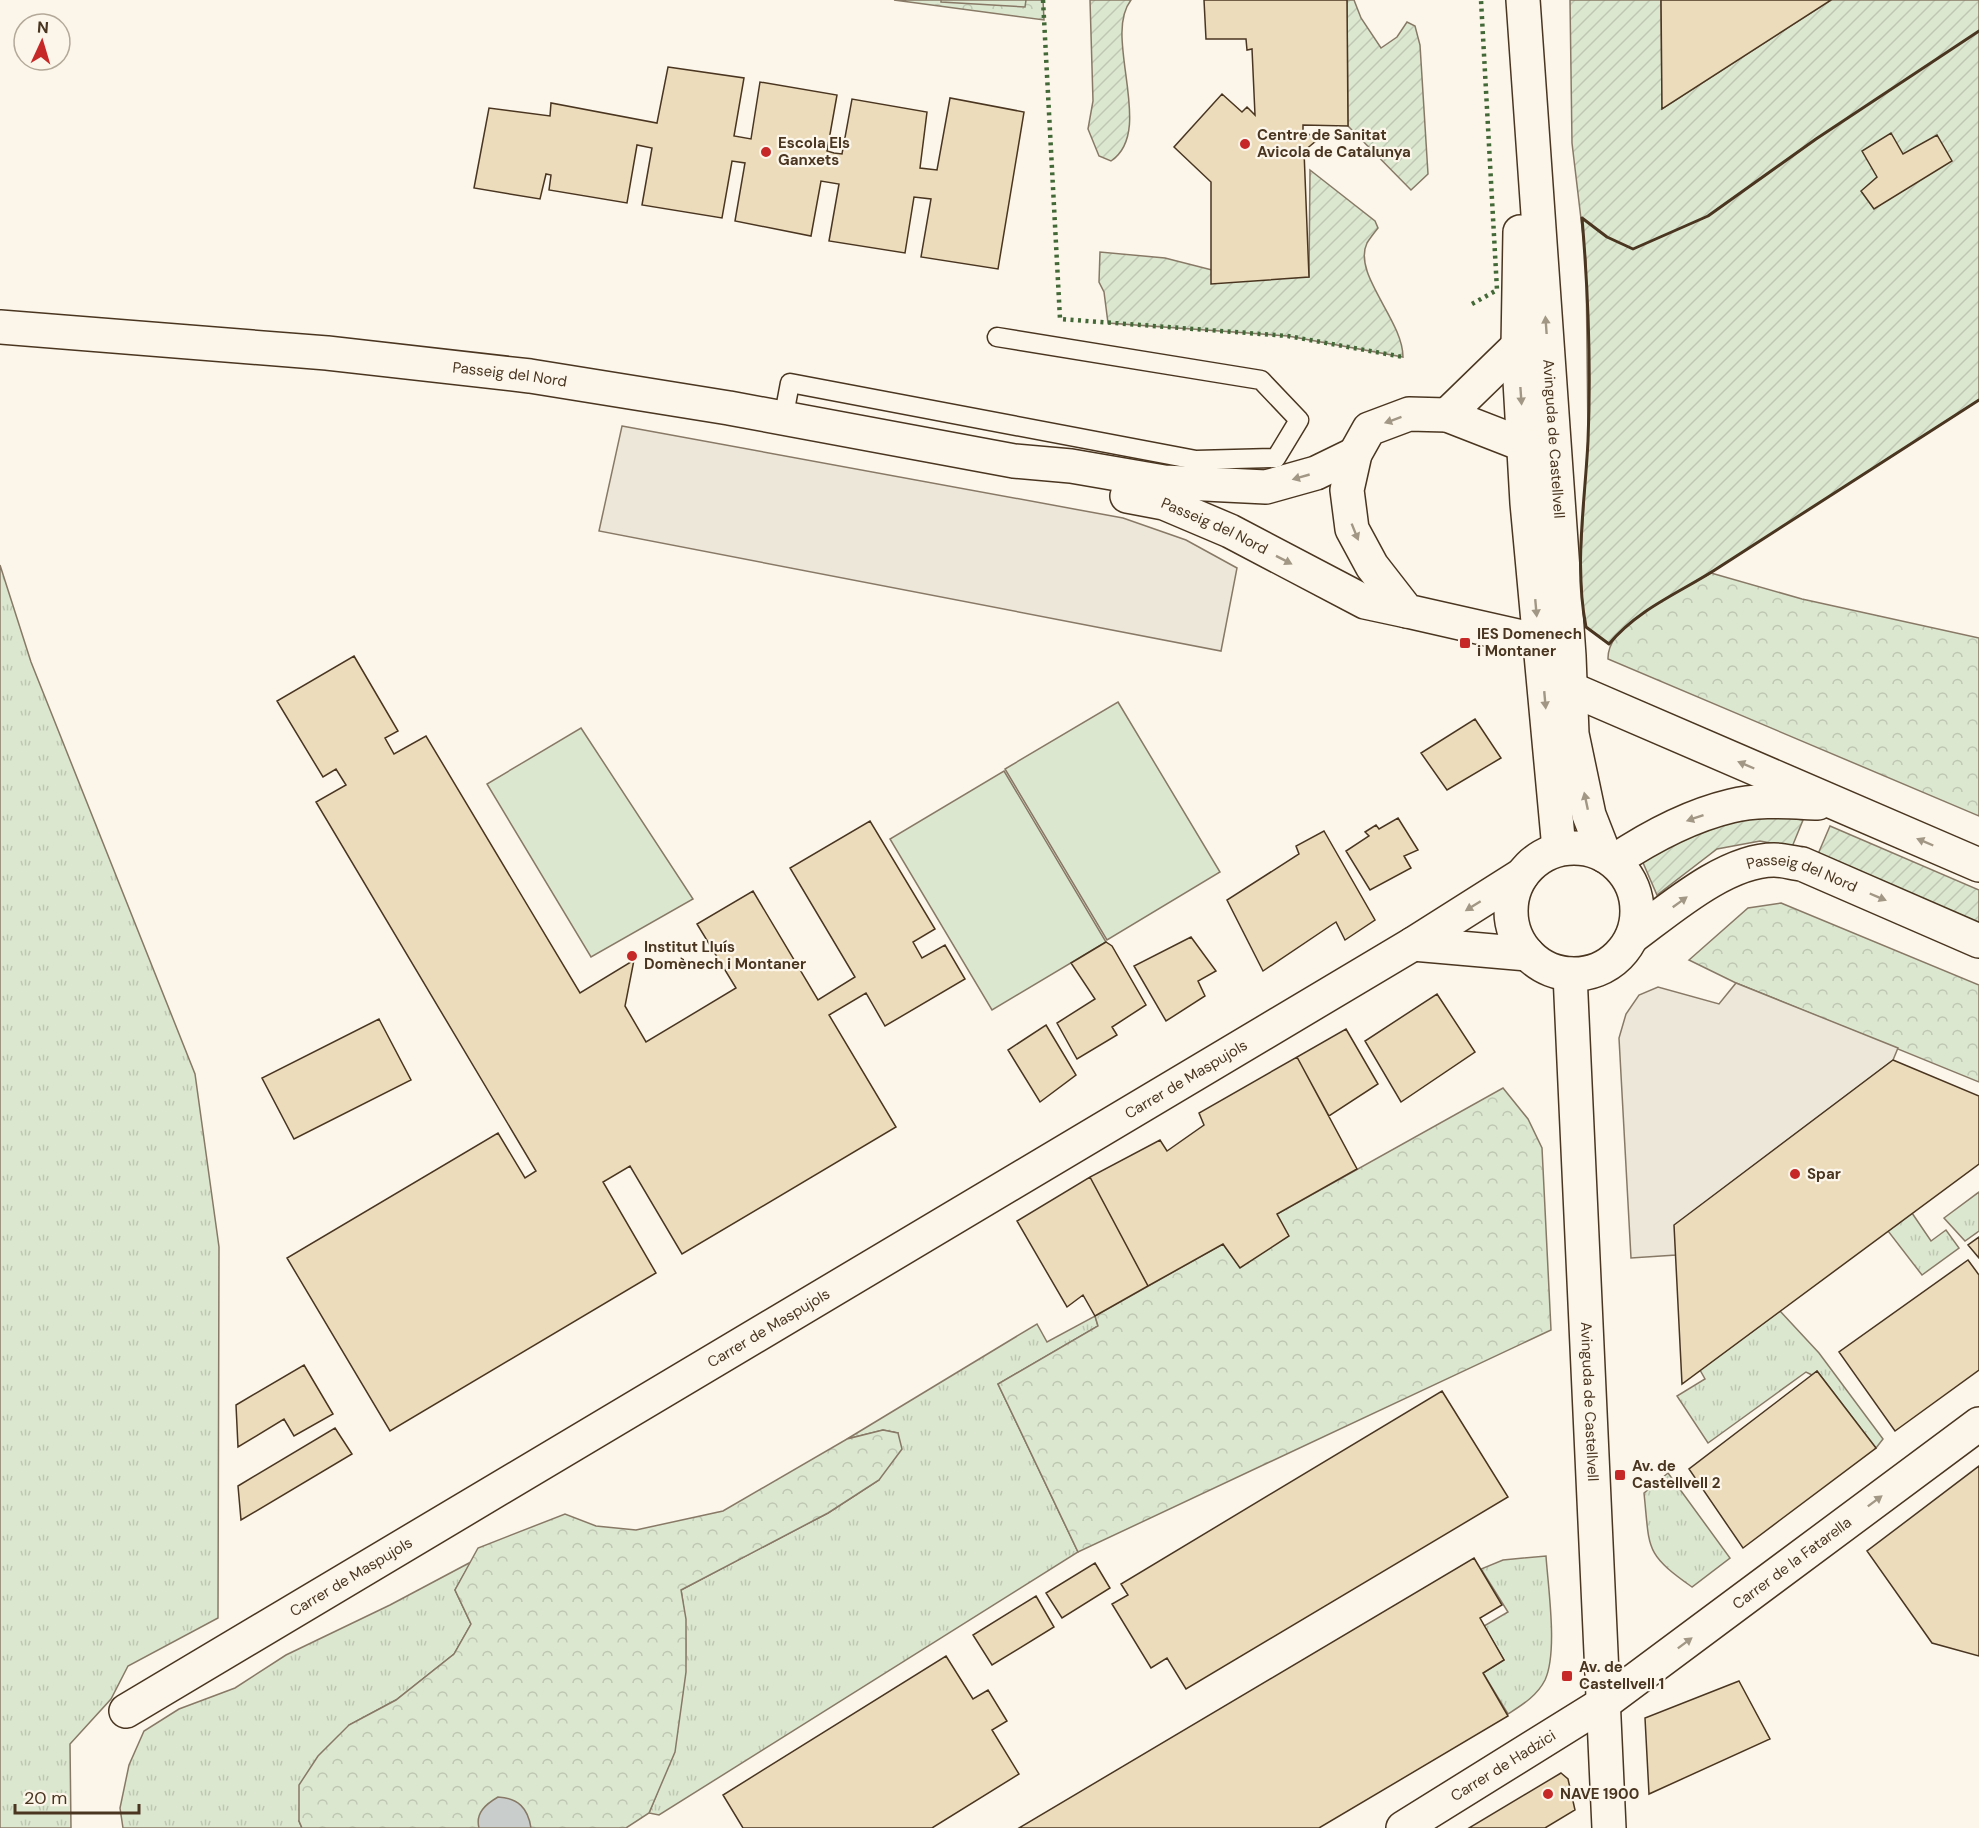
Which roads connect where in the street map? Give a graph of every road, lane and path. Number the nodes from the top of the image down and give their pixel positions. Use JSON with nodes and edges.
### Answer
{"nodes":[{"id":1,"x":1523,"y":9,"type":"edge"},
{"id":2,"x":0,"y":327,"type":"edge"},
{"id":3,"x":997,"y":336,"type":"dead end"},
{"id":4,"x":1518,"y":346,"type":"junction"},
{"id":5,"x":1447,"y":415,"type":"junction"},
{"id":6,"x":783,"y":420,"type":"junction"},
{"id":7,"x":1524,"y":445,"type":"junction"},
{"id":8,"x":1355,"y":454,"type":"junction"},
{"id":9,"x":1014,"y":461,"type":"junction"},
{"id":10,"x":1407,"y":611,"type":"junction"},
{"id":11,"x":1539,"y":641,"type":"junction"},
{"id":12,"x":1569,"y":656,"type":"junction"},
{"id":13,"x":1571,"y":689,"type":"junction"},
{"id":14,"x":1835,"y":803,"type":"junction"},
{"id":15,"x":1558,"y":849,"type":"junction"},
{"id":16,"x":1609,"y":859,"type":"junction"},
{"id":17,"x":1979,"y":866,"type":"edge"},
{"id":18,"x":1522,"y":875,"type":"junction"},
{"id":19,"x":1632,"y":937,"type":"junction"},
{"id":20,"x":1979,"y":941,"type":"edge"},
{"id":21,"x":1413,"y":944,"type":"junction"},
{"id":22,"x":1528,"y":954,"type":"junction"},
{"id":23,"x":1570,"y":974,"type":"junction"},
{"id":24,"x":1979,"y":1424,"type":"edge"},
{"id":25,"x":1604,"y":1702,"type":"junction"},
{"id":26,"x":126,"y":1711,"type":"dead end"},
{"id":27,"x":1403,"y":1828,"type":"edge"},
{"id":28,"x":1609,"y":1828,"type":"edge"}],
"edges":[{"from":1,"to":4,"type":"street","name":"Avinguda de Castellvell"},
{"from":12,"to":1,"type":"street","name":"Avinguda de Castellvell","one_way":true},
{"from":2,"to":6,"type":"street","name":"Passeig del Nord"},
{"from":3,"to":6,"type":"lane"},
{"from":4,"to":5,"type":"street"},
{"from":4,"to":7,"type":"street","name":"Avinguda de Castellvell","one_way":true},
{"from":5,"to":7,"type":"street"},
{"from":5,"to":8,"type":"street","one_way":true},
{"from":6,"to":9,"type":"street","name":"Passeig del Nord"},
{"from":7,"to":11,"type":"street","name":"Avinguda de Castellvell","one_way":true},
{"from":7,"to":12,"type":"street"},
{"from":8,"to":9,"type":"street","name":"Passeig del Nord","one_way":true},
{"from":8,"to":10,"type":"street","one_way":true},
{"from":9,"to":10,"type":"street","name":"Passeig del Nord","one_way":true},
{"from":10,"to":11,"type":"street","name":"Passeig del Nord"},
{"from":11,"to":15,"type":"street","name":"Avinguda de Castellvell","one_way":true},
{"from":12,"to":13,"type":"street","name":"Avinguda de Castellvell"},
{"from":14,"to":13,"type":"street","one_way":true},
{"from":16,"to":13,"type":"street","name":"Avinguda de Castellvell","one_way":true},
{"from":14,"to":16,"type":"street","one_way":true},
{"from":17,"to":14,"type":"street","one_way":true},
{"from":15,"to":16,"type":"street"},
{"from":15,"to":18,"type":"street"},
{"from":16,"to":19,"type":"street"},
{"from":18,"to":21,"type":"street","name":"Carrer de Maspujols","one_way":true},
{"from":18,"to":22,"type":"street"},
{"from":19,"to":20,"type":"street","name":"Passeig del Nord","one_way":true},
{"from":19,"to":23,"type":"street"},
{"from":21,"to":22,"type":"street"},
{"from":21,"to":26,"type":"street","name":"Carrer de Maspujols"},
{"from":22,"to":23,"type":"street"},
{"from":23,"to":25,"type":"street","name":"Avinguda de Castellvell"},
{"from":25,"to":24,"type":"street","name":"Carrer de la Fatarella","one_way":true},
{"from":25,"to":27,"type":"street","name":"Carrer de Hadzici"},
{"from":25,"to":28,"type":"street","name":"Avinguda de Castellvell"}]}
